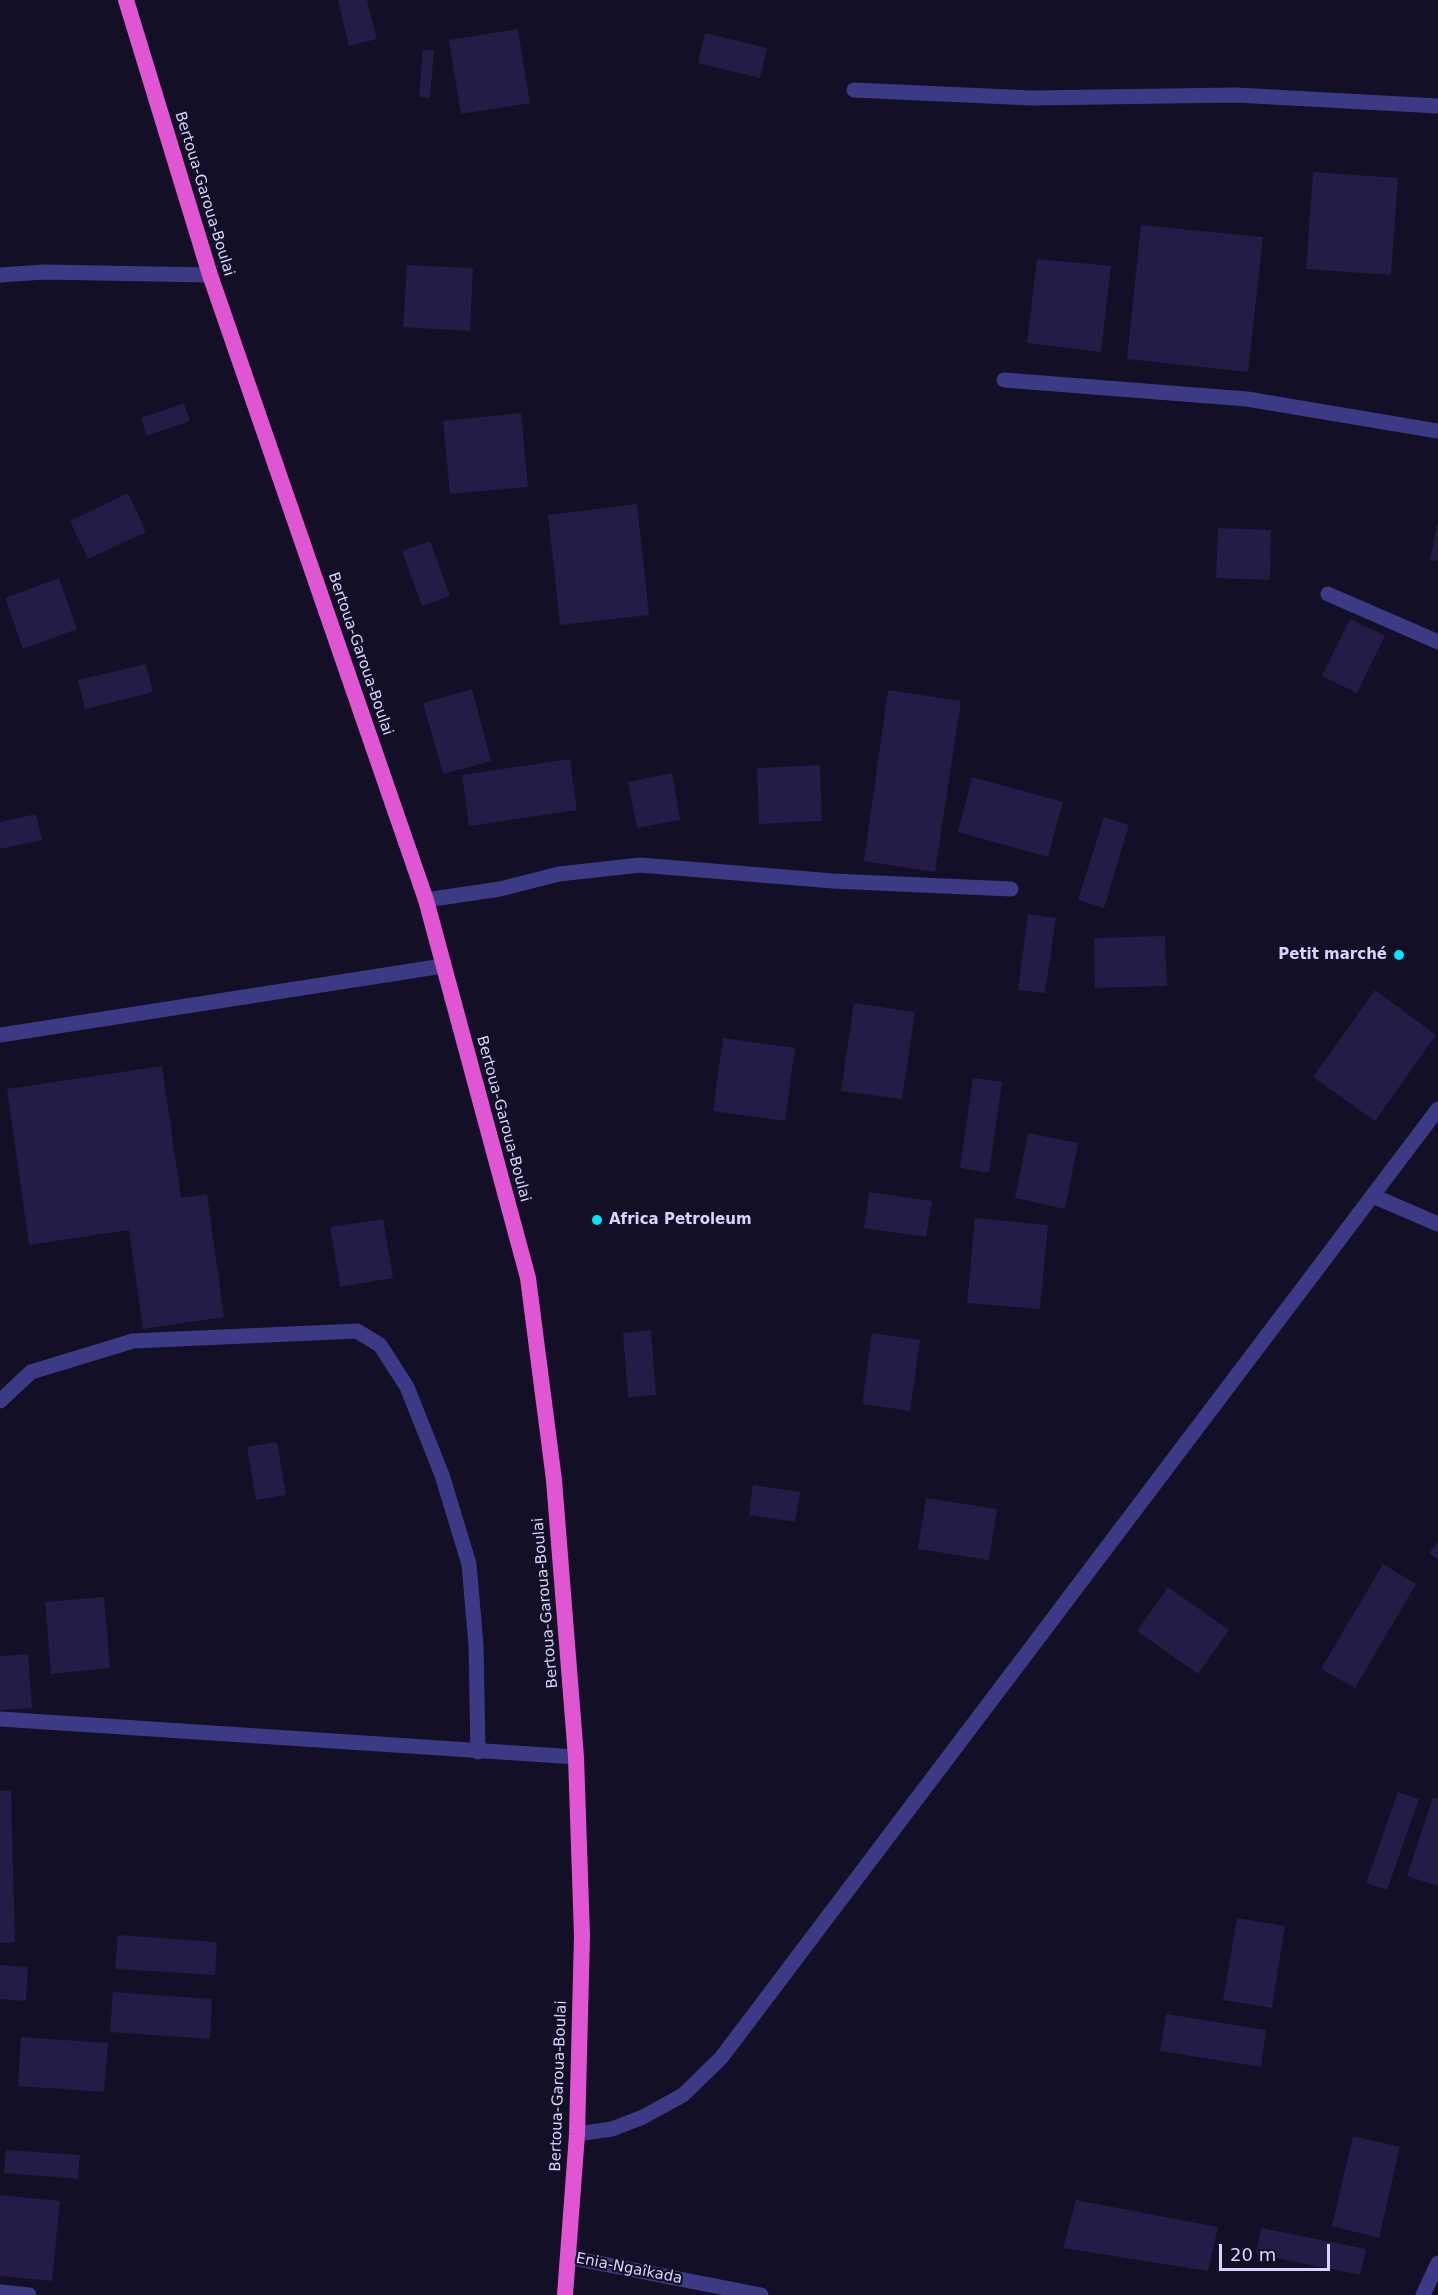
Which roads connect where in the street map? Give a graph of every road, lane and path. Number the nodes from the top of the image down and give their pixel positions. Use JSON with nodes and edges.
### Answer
{"nodes":[{"id":1,"x":126,"y":0,"type":"edge"},
{"id":2,"x":854,"y":90,"type":"dead end"},
{"id":3,"x":1438,"y":106,"type":"edge"},
{"id":4,"x":210,"y":274,"type":"junction"},
{"id":5,"x":0,"y":275,"type":"edge"},
{"id":6,"x":1004,"y":380,"type":"dead end"},
{"id":7,"x":1438,"y":431,"type":"edge"},
{"id":8,"x":1328,"y":594,"type":"dead end"},
{"id":9,"x":1438,"y":642,"type":"edge"},
{"id":10,"x":1011,"y":889,"type":"dead end"},
{"id":11,"x":426,"y":900,"type":"junction"},
{"id":12,"x":443,"y":966,"type":"junction"},
{"id":13,"x":0,"y":1035,"type":"edge"},
{"id":14,"x":1438,"y":1109,"type":"edge"},
{"id":15,"x":1372,"y":1196,"type":"junction"},
{"id":16,"x":1438,"y":1224,"type":"edge"},
{"id":17,"x":0,"y":1401,"type":"edge"},
{"id":18,"x":0,"y":1719,"type":"edge"},
{"id":19,"x":478,"y":1752,"type":"junction"},
{"id":20,"x":576,"y":1757,"type":"junction"},
{"id":21,"x":577,"y":2134,"type":"junction"},
{"id":22,"x":568,"y":2257,"type":"junction"},
{"id":23,"x":1438,"y":2263,"type":"edge"},
{"id":24,"x":0,"y":2292,"type":"edge"},
{"id":25,"x":29,"y":2295,"type":"edge"},
{"id":26,"x":565,"y":2295,"type":"edge"},
{"id":27,"x":760,"y":2295,"type":"edge"},
{"id":28,"x":1423,"y":2295,"type":"edge"}],
"edges":[{"from":1,"to":4,"type":"highway","name":"Bertoua-Garoua-Boulai"},
{"from":2,"to":3,"type":"street"},
{"from":4,"to":5,"type":"street"},
{"from":4,"to":11,"type":"highway","name":"Bertoua-Garoua-Boulai"},
{"from":6,"to":7,"type":"street"},
{"from":8,"to":9,"type":"street"},
{"from":10,"to":11,"type":"street"},
{"from":11,"to":12,"type":"highway","name":"Bertoua-Garoua-Boulai"},
{"from":12,"to":13,"type":"street"},
{"from":12,"to":20,"type":"highway","name":"Bertoua-Garoua-Boulai"},
{"from":14,"to":15,"type":"street"},
{"from":15,"to":16,"type":"street"},
{"from":15,"to":21,"type":"street"},
{"from":17,"to":19,"type":"street"},
{"from":18,"to":19,"type":"street"},
{"from":19,"to":20,"type":"street"},
{"from":20,"to":21,"type":"highway","name":"Bertoua-Garoua-Boulai"},
{"from":21,"to":22,"type":"highway","name":"Bertoua-Garoua-Boulai"},
{"from":22,"to":26,"type":"highway","name":"Bertoua-Garoua-Boulai"},
{"from":22,"to":27,"type":"street","name":"Enia-Ngaîkada"},
{"from":23,"to":28,"type":"street"},
{"from":24,"to":25,"type":"street"}]}
